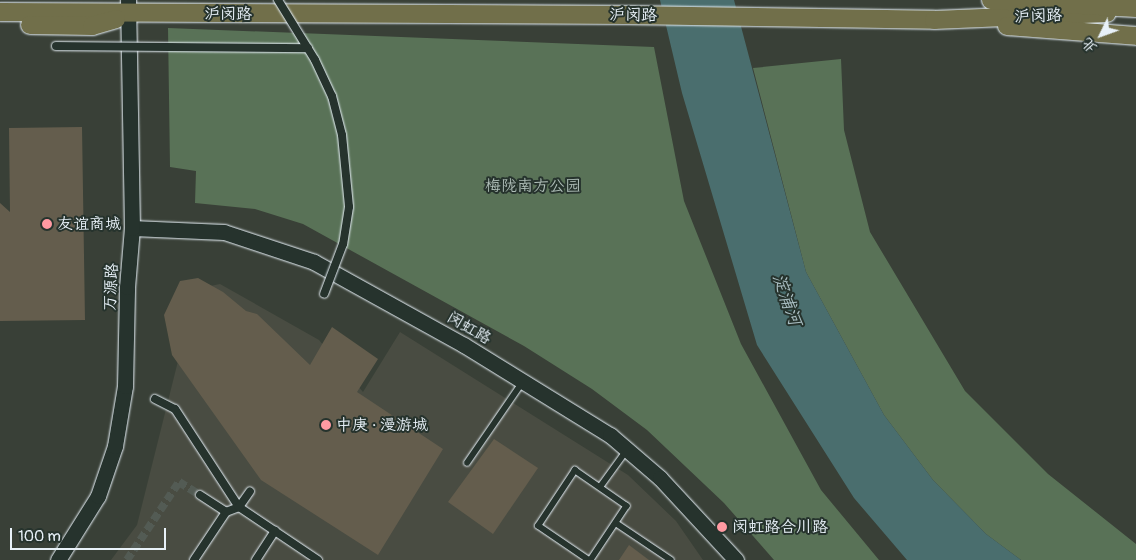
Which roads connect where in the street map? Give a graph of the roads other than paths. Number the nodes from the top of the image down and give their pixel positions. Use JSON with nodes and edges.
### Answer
{"nodes":[{"id":1,"x":278,"y":0,"type":"edge"},
{"id":2,"x":991,"y":0,"type":"edge"},
{"id":3,"x":129,"y":7,"type":"edge"},
{"id":4,"x":1136,"y":10,"type":"edge"},
{"id":5,"x":0,"y":12,"type":"edge"},
{"id":6,"x":934,"y":20,"type":"junction"},
{"id":7,"x":0,"y":24,"type":"edge"},
{"id":8,"x":1136,"y":36,"type":"edge"},
{"id":9,"x":56,"y":46,"type":"dead end"},
{"id":10,"x":308,"y":48,"type":"junction"},
{"id":11,"x":132,"y":228,"type":"junction"},
{"id":12,"x":324,"y":294,"type":"dead end"},
{"id":13,"x":523,"y":381,"type":"junction"},
{"id":14,"x":155,"y":399,"type":"dead end"},
{"id":15,"x":627,"y":450,"type":"junction"},
{"id":16,"x":467,"y":464,"type":"dead end"},
{"id":17,"x":600,"y":487,"type":"junction"},
{"id":18,"x":250,"y":491,"type":"dead end"},
{"id":19,"x":200,"y":495,"type":"tunnel mouth"},
{"id":20,"x":239,"y":507,"type":"junction"},
{"id":21,"x":226,"y":512,"type":"junction"},
{"id":22,"x":616,"y":523,"type":"junction"},
{"id":23,"x":275,"y":531,"type":"junction"},
{"id":24,"x":58,"y":560,"type":"edge"},
{"id":25,"x":194,"y":560,"type":"edge"},
{"id":26,"x":256,"y":560,"type":"edge"},
{"id":27,"x":318,"y":560,"type":"edge"},
{"id":28,"x":590,"y":560,"type":"edge"},
{"id":29,"x":671,"y":560,"type":"edge"},
{"id":30,"x":736,"y":560,"type":"edge"}],
"edges":[{"from":1,"to":10,"type":"street","bridge":true},
{"from":2,"to":4,"type":"main road"},
{"from":3,"to":5,"type":"main road","name":"沪闵路"},
{"from":3,"to":6,"type":"main road","name":"沪闵路"},
{"from":3,"to":7,"type":"main road","name":"沪闵路"},
{"from":3,"to":11,"type":"main road","name":"万源路"},
{"from":4,"to":6,"type":"main road","name":"沪闵路"},
{"from":6,"to":8,"type":"main road"},
{"from":9,"to":10,"type":"street","bridge":true},
{"from":10,"to":12,"type":"street","bridge":true},
{"from":11,"to":13,"type":"main road","name":"闵虹路"},
{"from":11,"to":24,"type":"main road","name":"万源路"},
{"from":13,"to":15,"type":"main road","name":"闵虹路"},
{"from":13,"to":16,"type":"lane"},
{"from":14,"to":20,"type":"street"},
{"from":15,"to":17,"type":"lane"},
{"from":15,"to":30,"type":"main road","name":"闵虹路"},
{"from":17,"to":22,"type":"lane"},
{"from":17,"to":28,"type":"lane"},
{"from":18,"to":20,"type":"street"},
{"from":19,"to":21,"type":"street"},
{"from":20,"to":21,"type":"street"},
{"from":20,"to":23,"type":"street"},
{"from":21,"to":25,"type":"street"},
{"from":22,"to":28,"type":"lane"},
{"from":22,"to":29,"type":"lane"},
{"from":23,"to":26,"type":"street"},
{"from":23,"to":27,"type":"street"}]}
